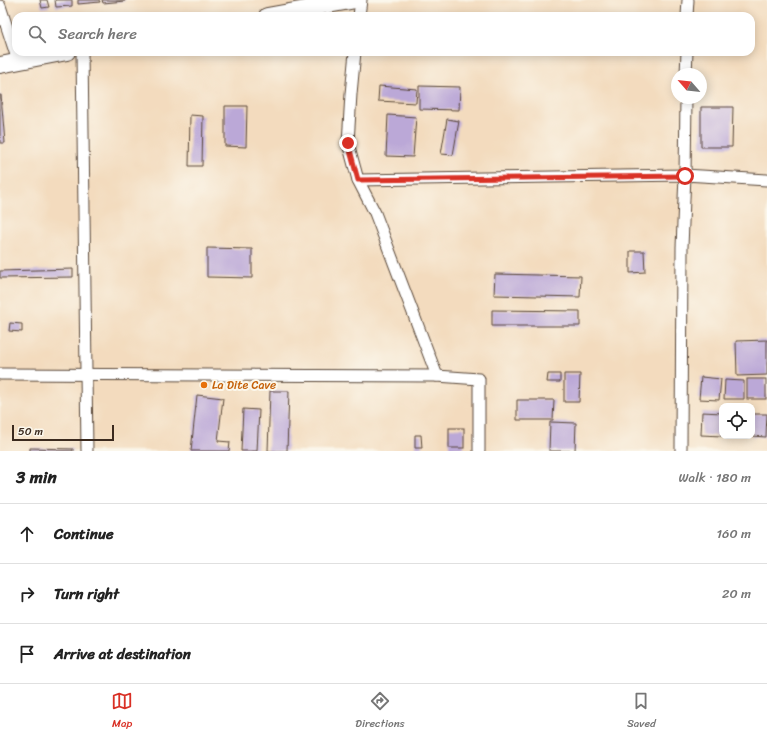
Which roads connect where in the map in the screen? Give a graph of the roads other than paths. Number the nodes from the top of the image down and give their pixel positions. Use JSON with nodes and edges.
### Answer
{"nodes":[{"id":1,"x":356,"y":0,"type":"edge"},
{"id":2,"x":361,"y":0,"type":"edge"},
{"id":3,"x":688,"y":0,"type":"edge"},
{"id":4,"x":0,"y":6,"type":"edge"},
{"id":5,"x":289,"y":12,"type":"edge"},
{"id":6,"x":360,"y":12,"type":"edge"},
{"id":7,"x":687,"y":12,"type":"edge"},
{"id":8,"x":12,"y":43,"type":"edge"},
{"id":9,"x":16,"y":56,"type":"edge"},
{"id":10,"x":45,"y":56,"type":"edge"},
{"id":11,"x":82,"y":56,"type":"edge"},
{"id":12,"x":355,"y":56,"type":"edge"},
{"id":13,"x":687,"y":56,"type":"edge"},
{"id":14,"x":18,"y":61,"type":"junction"},
{"id":15,"x":0,"y":65,"type":"edge"},
{"id":16,"x":686,"y":68,"type":"edge"},
{"id":17,"x":686,"y":104,"type":"edge"},
{"id":18,"x":685,"y":176,"type":"junction"},
{"id":19,"x":358,"y":180,"type":"junction"},
{"id":20,"x":767,"y":180,"type":"edge"},
{"id":21,"x":0,"y":374,"type":"edge"},
{"id":22,"x":86,"y":375,"type":"junction"},
{"id":23,"x":437,"y":376,"type":"junction"},
{"id":24,"x":87,"y":451,"type":"edge"},
{"id":25,"x":479,"y":451,"type":"edge"},
{"id":26,"x":681,"y":451,"type":"edge"}],
"edges":[{"from":1,"to":5,"type":"main road"},
{"from":2,"to":6,"type":"street"},
{"from":3,"to":7,"type":"street"},
{"from":4,"to":8,"type":"street"},
{"from":9,"to":14,"type":"street"},
{"from":10,"to":14,"type":"main road"},
{"from":11,"to":22,"type":"street"},
{"from":12,"to":19,"type":"street"},
{"from":13,"to":16,"type":"street"},
{"from":14,"to":15,"type":"main road"},
{"from":17,"to":18,"type":"street"},
{"from":18,"to":19,"type":"street"},
{"from":18,"to":20,"type":"street"},
{"from":18,"to":26,"type":"street"},
{"from":19,"to":23,"type":"street"},
{"from":21,"to":22,"type":"street"},
{"from":22,"to":23,"type":"street"},
{"from":22,"to":24,"type":"street"},
{"from":23,"to":25,"type":"street"}]}
